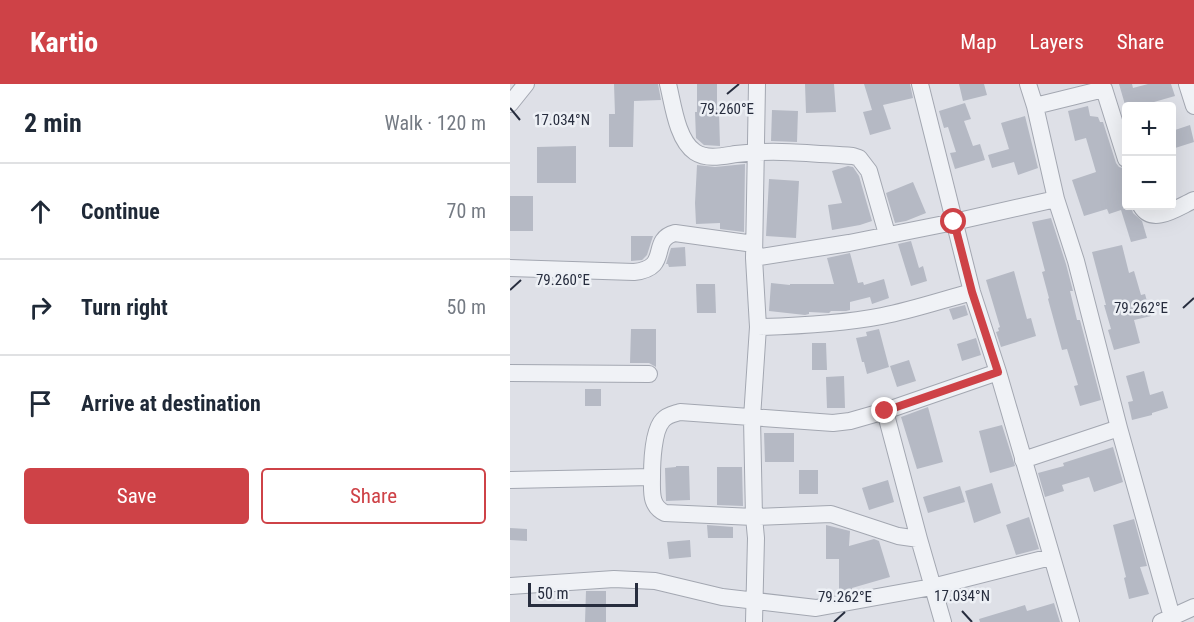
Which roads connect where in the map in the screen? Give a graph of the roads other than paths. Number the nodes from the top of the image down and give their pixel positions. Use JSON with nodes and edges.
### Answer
{"nodes":[{"id":1,"x":526,"y":84,"type":"edge"},
{"id":2,"x":668,"y":84,"type":"edge"},
{"id":3,"x":757,"y":84,"type":"edge"},
{"id":4,"x":920,"y":84,"type":"edge"},
{"id":5,"x":1028,"y":84,"type":"edge"},
{"id":6,"x":1187,"y":84,"type":"edge"},
{"id":7,"x":1108,"y":86,"type":"edge"},
{"id":8,"x":510,"y":104,"type":"edge"},
{"id":9,"x":1035,"y":106,"type":"junction"},
{"id":10,"x":1194,"y":106,"type":"edge"},
{"id":11,"x":755,"y":152,"type":"junction"},
{"id":12,"x":1125,"y":156,"type":"edge"},
{"id":13,"x":1056,"y":199,"type":"junction"},
{"id":14,"x":1194,"y":200,"type":"edge"},
{"id":15,"x":1176,"y":208,"type":"edge"},
{"id":16,"x":1144,"y":210,"type":"edge"},
{"id":17,"x":1172,"y":210,"type":"edge"},
{"id":18,"x":954,"y":222,"type":"junction"},
{"id":19,"x":887,"y":234,"type":"junction"},
{"id":20,"x":754,"y":251,"type":"junction"},
{"id":21,"x":510,"y":268,"type":"edge"},
{"id":22,"x":972,"y":292,"type":"junction"},
{"id":23,"x":758,"y":327,"type":"junction"},
{"id":24,"x":998,"y":372,"type":"junction"},
{"id":25,"x":510,"y":374,"type":"edge"},
{"id":26,"x":649,"y":374,"type":"dead end"},
{"id":27,"x":885,"y":411,"type":"junction"},
{"id":28,"x":752,"y":418,"type":"junction"},
{"id":29,"x":1119,"y":429,"type":"junction"},
{"id":30,"x":1023,"y":460,"type":"junction"},
{"id":31,"x":652,"y":477,"type":"junction"},
{"id":32,"x":510,"y":480,"type":"edge"},
{"id":33,"x":754,"y":517,"type":"junction"},
{"id":34,"x":919,"y":539,"type":"junction"},
{"id":35,"x":1051,"y":557,"type":"junction"},
{"id":36,"x":510,"y":586,"type":"edge"},
{"id":37,"x":932,"y":587,"type":"junction"},
{"id":38,"x":754,"y":601,"type":"junction"},
{"id":39,"x":1194,"y":607,"type":"edge"},
{"id":40,"x":1166,"y":620,"type":"edge"},
{"id":41,"x":754,"y":622,"type":"edge"},
{"id":42,"x":943,"y":622,"type":"edge"},
{"id":43,"x":1071,"y":622,"type":"edge"}],
"edges":[{"from":1,"to":8,"type":"street"},
{"from":2,"to":11,"type":"street"},
{"from":3,"to":11,"type":"street"},
{"from":4,"to":18,"type":"street"},
{"from":5,"to":9,"type":"street"},
{"from":6,"to":10,"type":"street"},
{"from":7,"to":9,"type":"street"},
{"from":7,"to":12,"type":"street"},
{"from":9,"to":13,"type":"street"},
{"from":11,"to":19,"type":"street"},
{"from":11,"to":20,"type":"street"},
{"from":13,"to":18,"type":"street"},
{"from":13,"to":29,"type":"street"},
{"from":14,"to":15,"type":"street"},
{"from":16,"to":17,"type":"street"},
{"from":18,"to":19,"type":"street"},
{"from":18,"to":22,"type":"street"},
{"from":19,"to":20,"type":"street"},
{"from":20,"to":21,"type":"street"},
{"from":20,"to":23,"type":"street"},
{"from":22,"to":23,"type":"street"},
{"from":22,"to":24,"type":"street"},
{"from":23,"to":28,"type":"street"},
{"from":24,"to":27,"type":"street"},
{"from":24,"to":30,"type":"street"},
{"from":25,"to":26,"type":"street"},
{"from":27,"to":28,"type":"street"},
{"from":27,"to":34,"type":"street"},
{"from":28,"to":31,"type":"street"},
{"from":28,"to":33,"type":"street"},
{"from":29,"to":30,"type":"street"},
{"from":29,"to":40,"type":"street"},
{"from":30,"to":35,"type":"street"},
{"from":31,"to":32,"type":"street"},
{"from":31,"to":33,"type":"street"},
{"from":33,"to":34,"type":"street"},
{"from":33,"to":38,"type":"street"},
{"from":34,"to":37,"type":"street"},
{"from":35,"to":37,"type":"street"},
{"from":35,"to":43,"type":"street"},
{"from":36,"to":38,"type":"street"},
{"from":37,"to":38,"type":"street"},
{"from":37,"to":42,"type":"street"},
{"from":38,"to":41,"type":"street"},
{"from":39,"to":40,"type":"street"}]}
